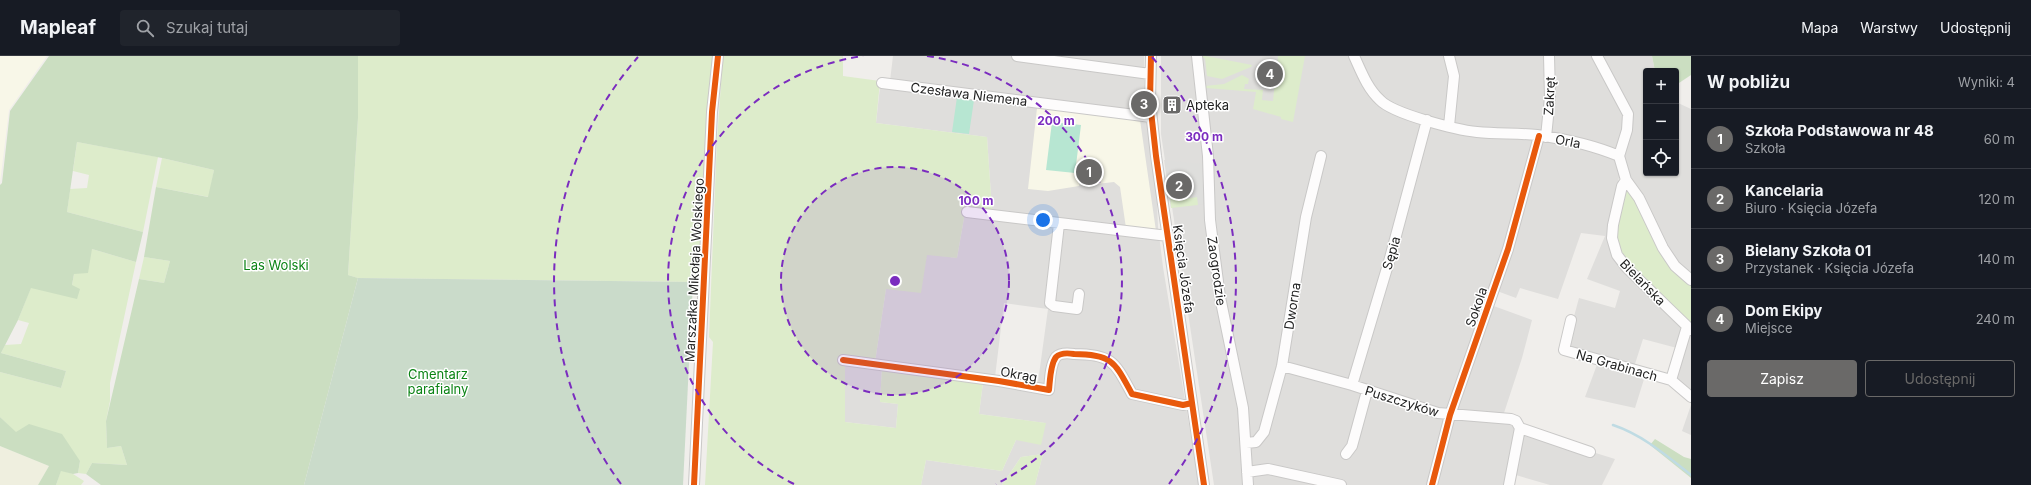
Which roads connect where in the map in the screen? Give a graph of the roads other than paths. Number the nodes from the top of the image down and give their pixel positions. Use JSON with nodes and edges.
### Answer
{"nodes":[{"id":1,"x":718,"y":56,"type":"edge"},
{"id":2,"x":1017,"y":56,"type":"edge"},
{"id":3,"x":1151,"y":56,"type":"edge"},
{"id":4,"x":1197,"y":56,"type":"edge"},
{"id":5,"x":1354,"y":56,"type":"edge"},
{"id":6,"x":1449,"y":56,"type":"edge"},
{"id":7,"x":1549,"y":56,"type":"edge"},
{"id":8,"x":1597,"y":56,"type":"edge"},
{"id":9,"x":1150,"y":74,"type":"junction"},
{"id":10,"x":882,"y":83,"type":"dead end"},
{"id":11,"x":1151,"y":117,"type":"junction"},
{"id":12,"x":1427,"y":120,"type":"junction"},
{"id":13,"x":1449,"y":126,"type":"junction"},
{"id":14,"x":1542,"y":136,"type":"junction"},
{"id":15,"x":1321,"y":156,"type":"dead end"},
{"id":16,"x":1619,"y":156,"type":"junction"},
{"id":17,"x":1626,"y":180,"type":"junction"},
{"id":18,"x":967,"y":212,"type":"dead end"},
{"id":19,"x":1059,"y":224,"type":"junction"},
{"id":20,"x":1168,"y":236,"type":"junction"},
{"id":21,"x":1691,"y":280,"type":"edge"},
{"id":22,"x":1079,"y":294,"type":"dead end"},
{"id":23,"x":1571,"y":320,"type":"dead end"},
{"id":24,"x":1689,"y":328,"type":"edge"},
{"id":25,"x":844,"y":360,"type":"dead end"},
{"id":26,"x":1282,"y":366,"type":"junction"},
{"id":27,"x":1671,"y":380,"type":"junction"},
{"id":28,"x":1352,"y":386,"type":"junction"},
{"id":29,"x":1367,"y":391,"type":"junction"},
{"id":30,"x":1691,"y":397,"type":"edge"},
{"id":31,"x":1192,"y":403,"type":"junction"},
{"id":32,"x":1450,"y":415,"type":"junction"},
{"id":33,"x":1520,"y":428,"type":"junction"},
{"id":34,"x":1246,"y":443,"type":"junction"},
{"id":35,"x":1590,"y":452,"type":"dead end"},
{"id":36,"x":1346,"y":454,"type":"dead end"},
{"id":37,"x":1247,"y":472,"type":"junction"},
{"id":38,"x":694,"y":485,"type":"edge"},
{"id":39,"x":1204,"y":485,"type":"edge"},
{"id":40,"x":1248,"y":485,"type":"edge"},
{"id":41,"x":1341,"y":485,"type":"edge"},
{"id":42,"x":1432,"y":485,"type":"edge"},
{"id":43,"x":1509,"y":485,"type":"edge"}],
"edges":[{"from":1,"to":38,"type":"street","name":"Marszałka Mikołaja Wolskiego"},
{"from":2,"to":9,"type":"street"},
{"from":3,"to":9,"type":"street","name":"Księcia Józefa"},
{"from":4,"to":34,"type":"street","name":"Zaogrodzie"},
{"from":5,"to":12,"type":"street","name":"Orla"},
{"from":6,"to":13,"type":"street"},
{"from":7,"to":14,"type":"street","name":"Zakręt"},
{"from":8,"to":16,"type":"street"},
{"from":9,"to":11,"type":"street","name":"Księcia Józefa"},
{"from":10,"to":11,"type":"street","name":"Czesława Niemena"},
{"from":11,"to":20,"type":"street","name":"Księcia Józefa"},
{"from":12,"to":13,"type":"street","name":"Orla"},
{"from":12,"to":28,"type":"street","name":"Sępia"},
{"from":13,"to":14,"type":"street","name":"Orla"},
{"from":14,"to":16,"type":"street","name":"Orla"},
{"from":14,"to":32,"type":"street","name":"Sokola"},
{"from":15,"to":26,"type":"street","name":"Dworna"},
{"from":16,"to":17,"type":"street"},
{"from":17,"to":21,"type":"street"},
{"from":17,"to":24,"type":"street","name":"Bielańska"},
{"from":18,"to":19,"type":"street"},
{"from":19,"to":20,"type":"street"},
{"from":19,"to":22,"type":"street"},
{"from":20,"to":31,"type":"street","name":"Księcia Józefa"},
{"from":23,"to":27,"type":"street","name":"Na Grabinach"},
{"from":24,"to":27,"type":"street","name":"Na Grabinach"},
{"from":25,"to":31,"type":"street","name":"Okrąg"},
{"from":26,"to":28,"type":"street","name":"Puszczyków"},
{"from":26,"to":34,"type":"street","name":"Dworna"},
{"from":27,"to":30,"type":"street","name":"Na Grabinach"},
{"from":28,"to":29,"type":"street","name":"Puszczyków"},
{"from":29,"to":32,"type":"street","name":"Puszczyków"},
{"from":29,"to":36,"type":"street"},
{"from":31,"to":39,"type":"street","name":"Księcia Józefa"},
{"from":32,"to":33,"type":"street","name":"Puszczyków"},
{"from":32,"to":42,"type":"street","name":"Sokola"},
{"from":33,"to":35,"type":"street","name":"Puszczyków"},
{"from":33,"to":43,"type":"street"},
{"from":34,"to":37,"type":"street","name":"Zaogrodzie"},
{"from":37,"to":40,"type":"street","name":"Zaogrodzie"},
{"from":37,"to":41,"type":"street"}]}
